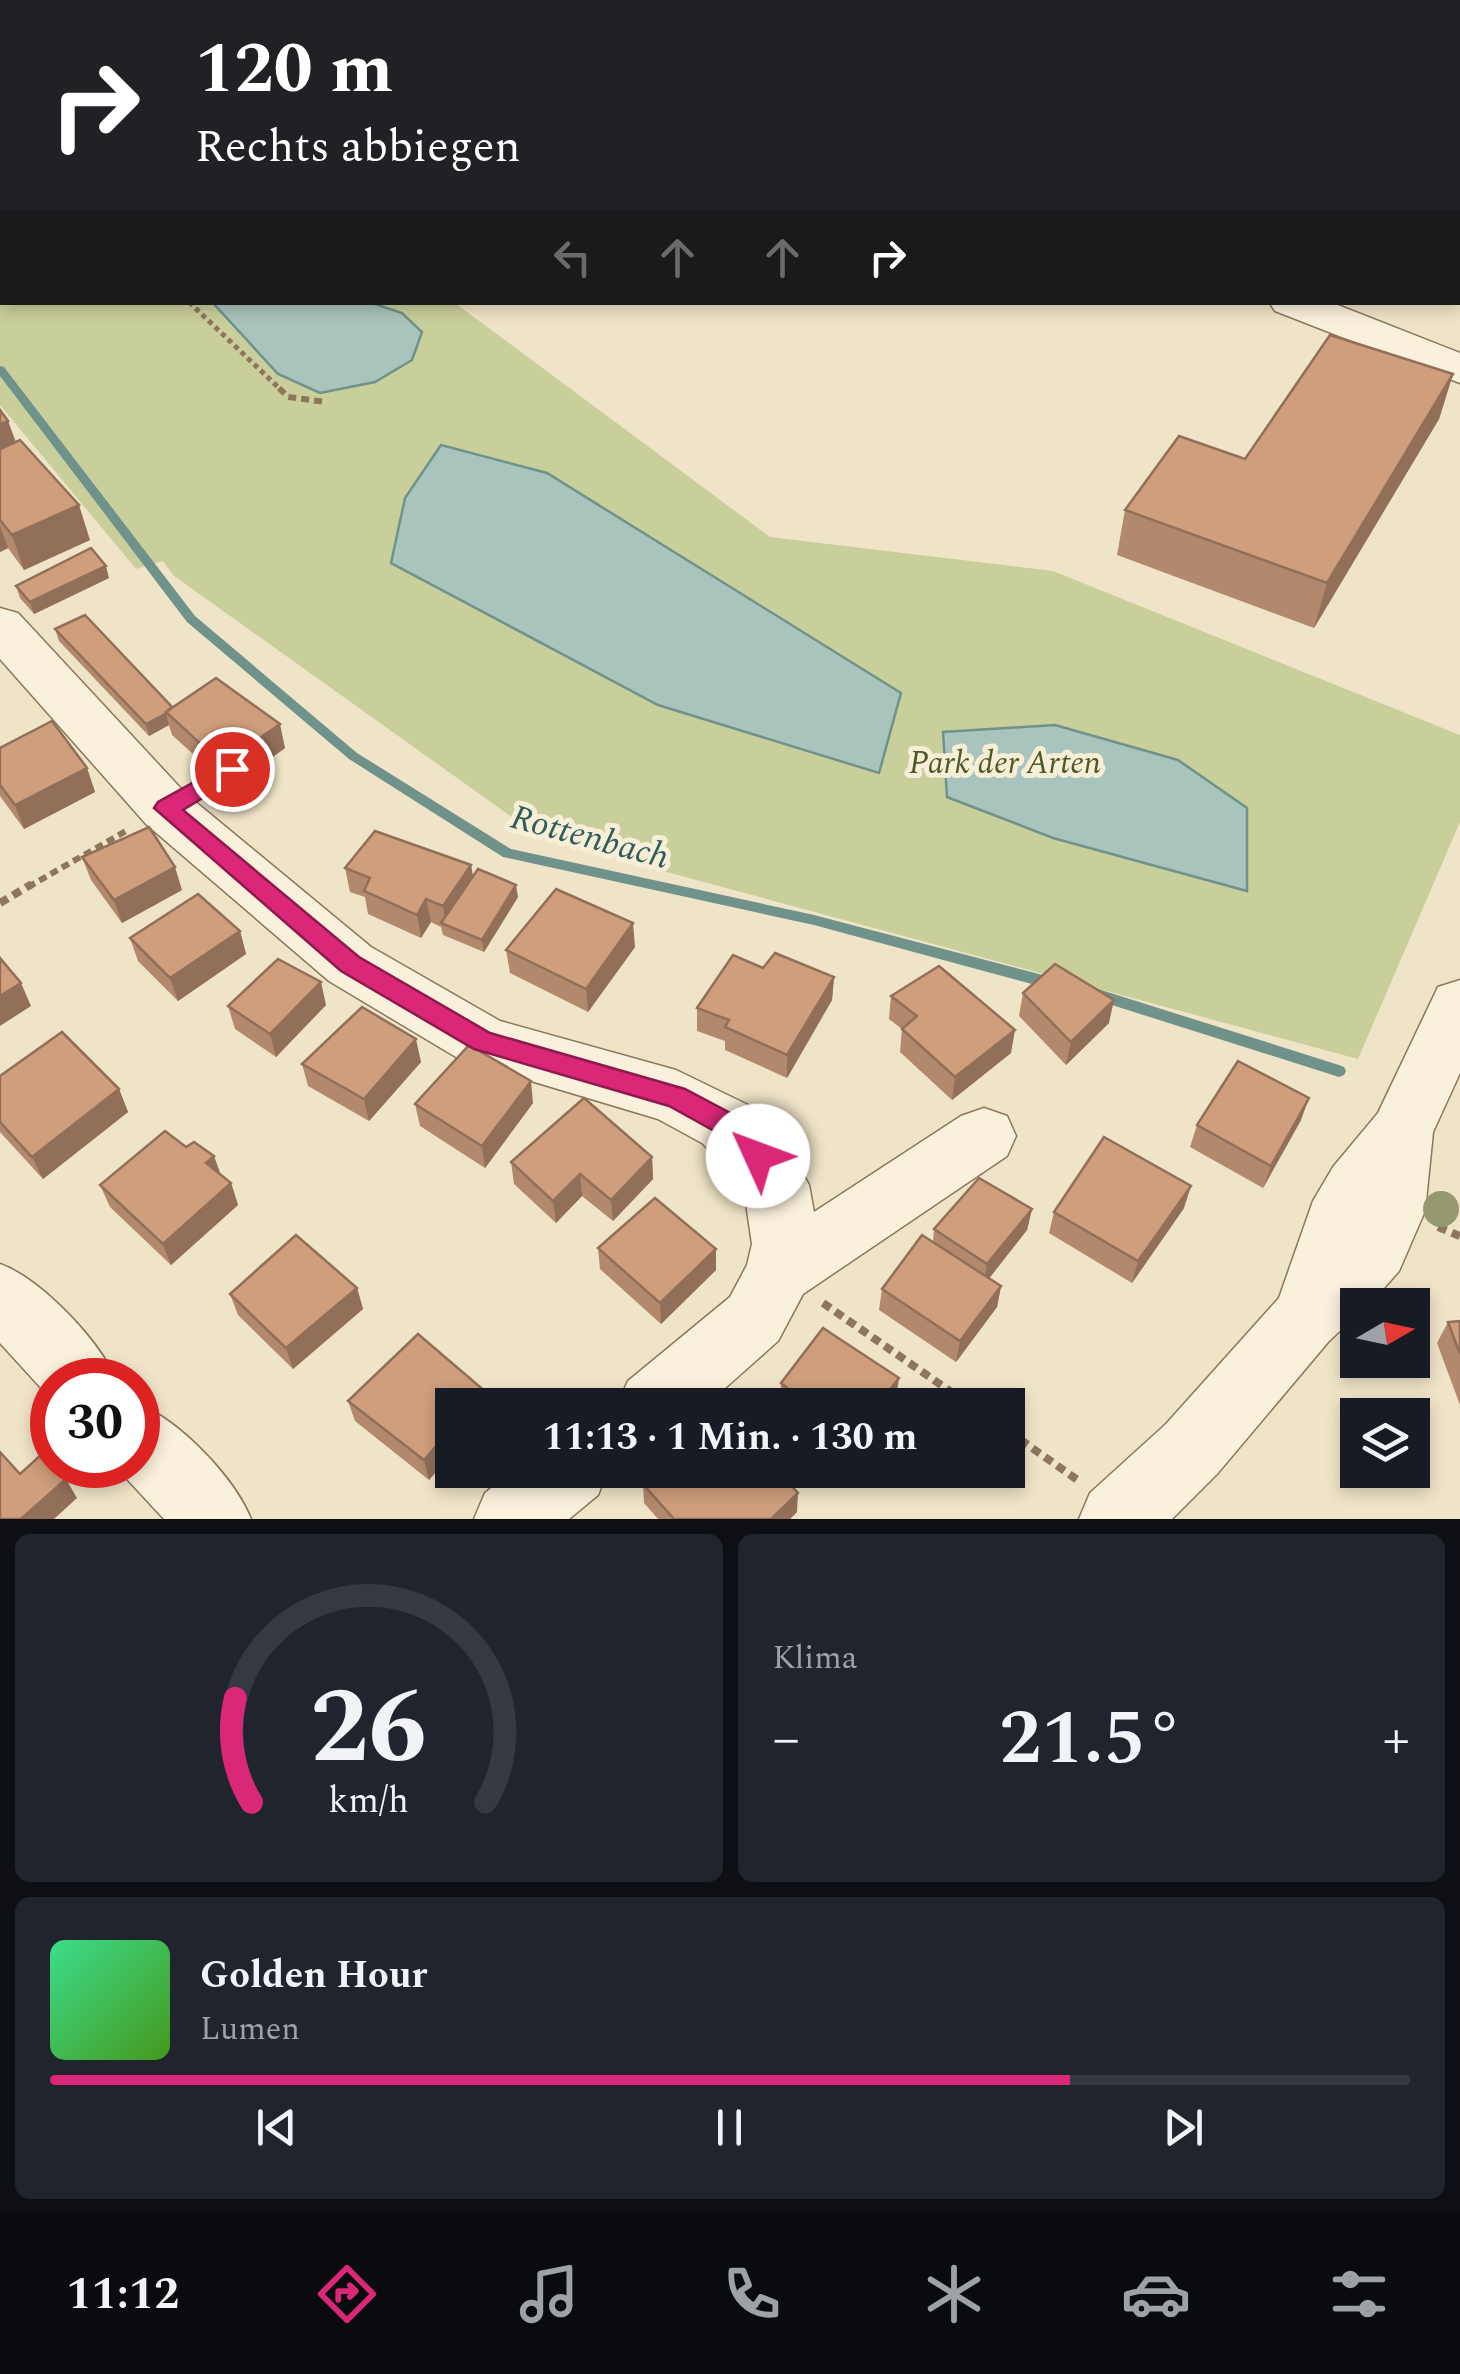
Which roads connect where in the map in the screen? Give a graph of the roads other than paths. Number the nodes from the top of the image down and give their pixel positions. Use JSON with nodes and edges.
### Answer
{"nodes":[{"id":1,"x":1298,"y":305,"type":"edge"},
{"id":2,"x":1460,"y":369,"type":"edge"},
{"id":3,"x":0,"y":626,"type":"edge"},
{"id":4,"x":1460,"y":1005,"type":"edge"},
{"id":5,"x":984,"y":1136,"type":"dead end"},
{"id":6,"x":780,"y":1272,"type":"junction"},
{"id":7,"x":0,"y":1295,"type":"edge"},
{"id":8,"x":60,"y":1358,"type":"edge"},
{"id":9,"x":673,"y":1388,"type":"edge"},
{"id":10,"x":160,"y":1462,"type":"edge"},
{"id":11,"x":550,"y":1488,"type":"edge"},
{"id":12,"x":1100,"y":1502,"type":"edge"},
{"id":13,"x":214,"y":1519,"type":"edge"},
{"id":14,"x":511,"y":1519,"type":"edge"}],
"edges":[{"from":1,"to":2,"type":"street"},
{"from":3,"to":6,"type":"street"},
{"from":4,"to":12,"type":"street"},
{"from":5,"to":6,"type":"street"},
{"from":6,"to":9,"type":"street"},
{"from":7,"to":8,"type":"street"},
{"from":10,"to":13,"type":"street"},
{"from":11,"to":14,"type":"street"}]}
